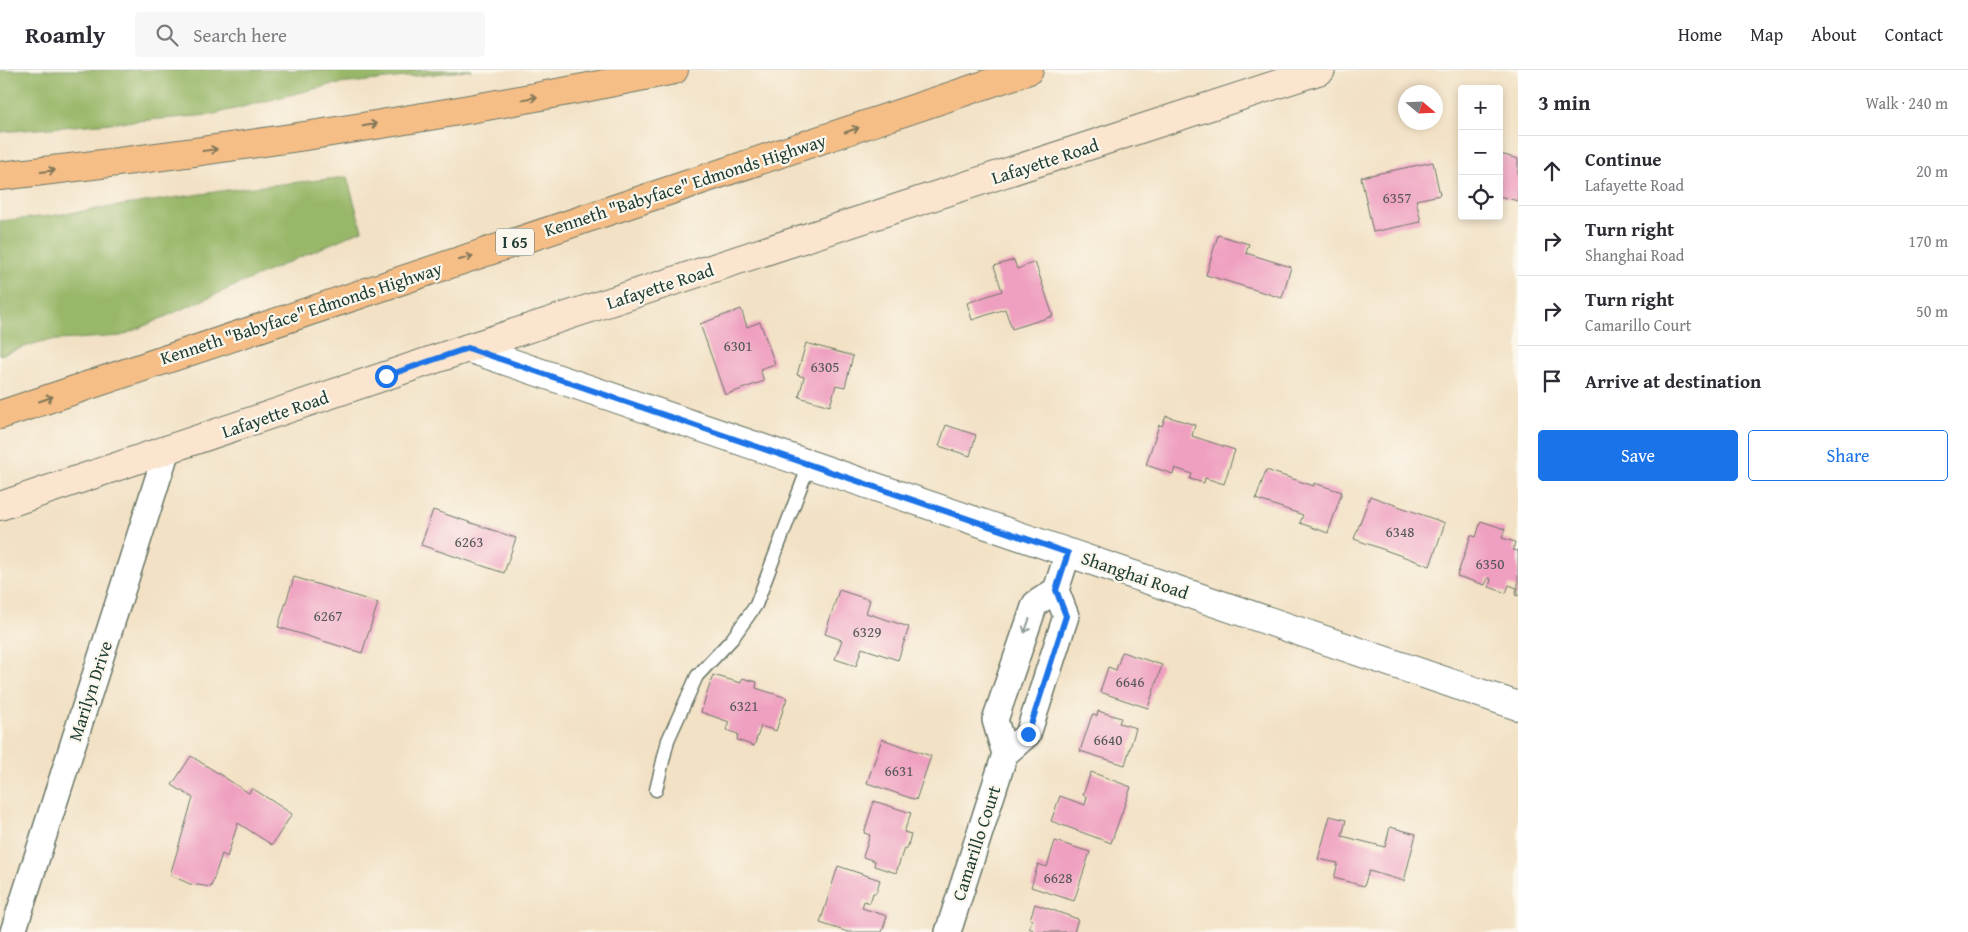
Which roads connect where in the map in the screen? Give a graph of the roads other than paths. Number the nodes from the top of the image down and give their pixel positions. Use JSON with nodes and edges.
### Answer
{"nodes":[{"id":1,"x":674,"y":70,"type":"edge"},
{"id":2,"x":1030,"y":70,"type":"edge"},
{"id":3,"x":1321,"y":70,"type":"edge"},
{"id":4,"x":0,"y":176,"type":"edge"},
{"id":5,"x":468,"y":348,"type":"junction"},
{"id":6,"x":0,"y":415,"type":"edge"},
{"id":7,"x":167,"y":450,"type":"junction"},
{"id":8,"x":809,"y":465,"type":"junction"},
{"id":9,"x":0,"y":506,"type":"edge"},
{"id":10,"x":1068,"y":553,"type":"junction"},
{"id":11,"x":1056,"y":590,"type":"junction"},
{"id":12,"x":1518,"y":706,"type":"edge"},
{"id":13,"x":1005,"y":754,"type":"junction"},
{"id":14,"x":656,"y":790,"type":"dead end"},
{"id":15,"x":13,"y":932,"type":"edge"},
{"id":16,"x":948,"y":932,"type":"edge"}],
"edges":[{"from":4,"to":1,"type":"highway","one_way":true},
{"from":6,"to":2,"type":"highway","name":"Kenneth \"Babyface\" Edmonds Highway","number":"I 65","one_way":true},
{"from":3,"to":5,"type":"main road","name":"Lafayette Road"},
{"from":5,"to":7,"type":"main road","name":"Lafayette Road"},
{"from":5,"to":8,"type":"street","name":"Shanghai Road"},
{"from":7,"to":9,"type":"main road","name":"Lafayette Road"},
{"from":7,"to":15,"type":"street","name":"Marilyn Drive"},
{"from":8,"to":10,"type":"street","name":"Shanghai Road"},
{"from":8,"to":14,"type":"lane"},
{"from":10,"to":11,"type":"street"},
{"from":10,"to":12,"type":"street","name":"Shanghai Road"},
{"from":11,"to":13,"type":"street"},
{"from":11,"to":13,"type":"street","one_way":true},
{"from":13,"to":16,"type":"street","name":"Camarillo Court"}]}
